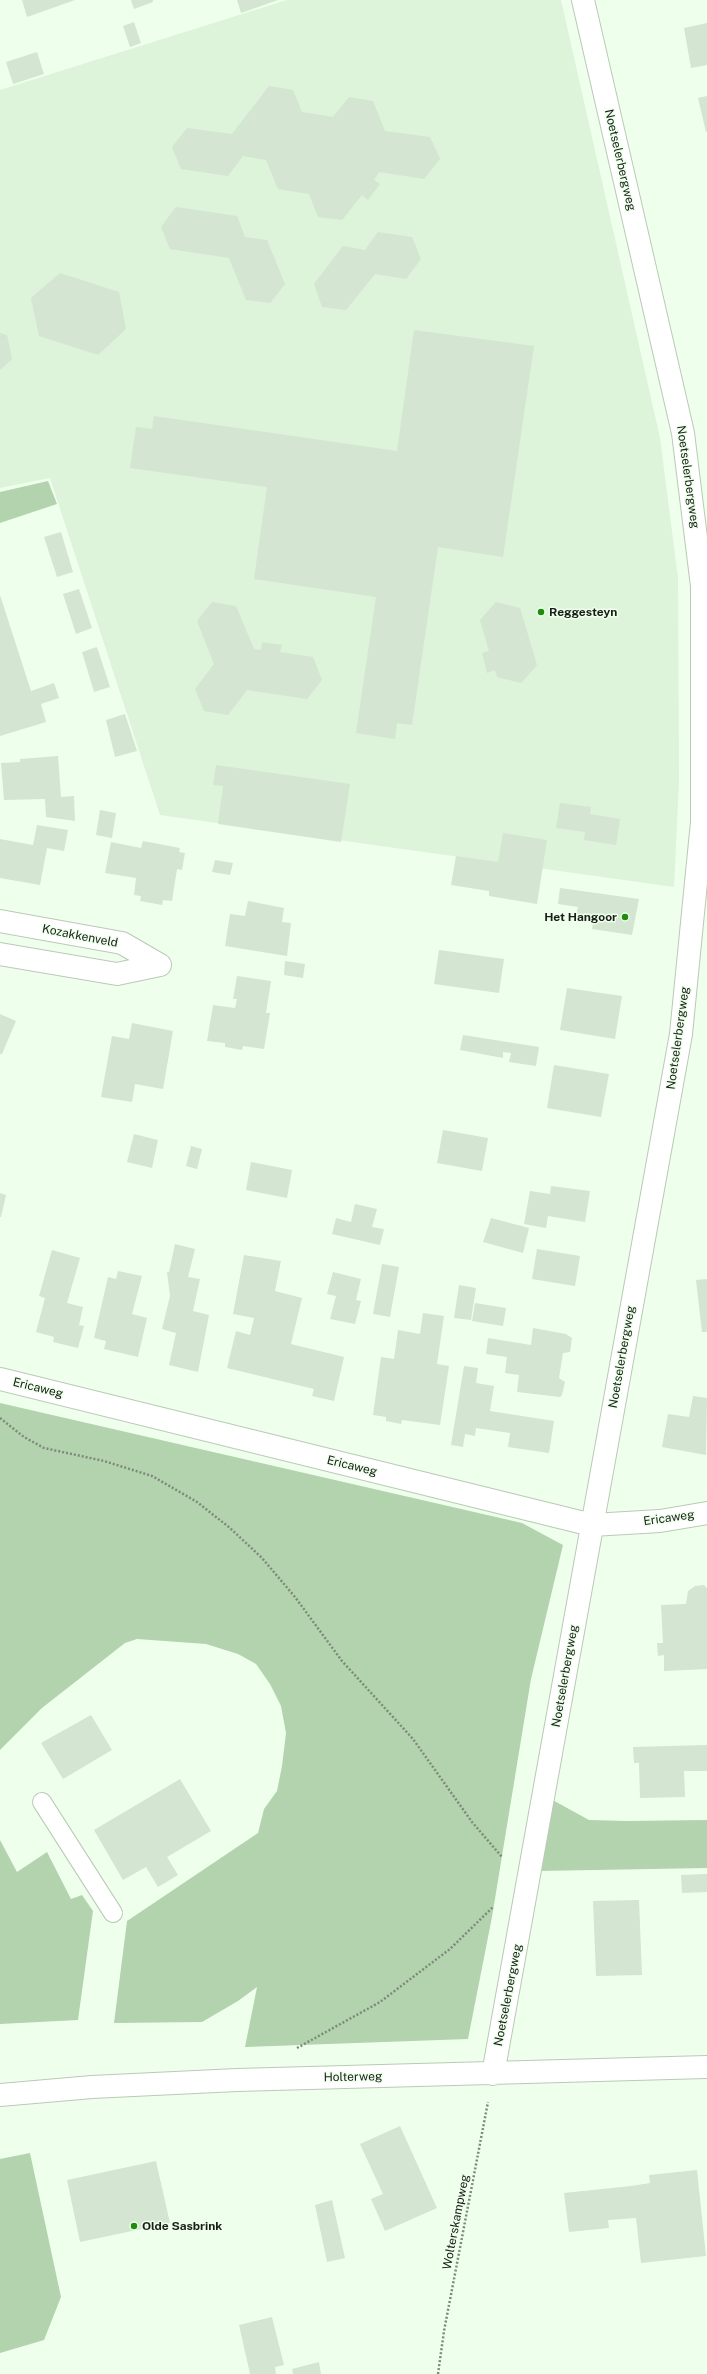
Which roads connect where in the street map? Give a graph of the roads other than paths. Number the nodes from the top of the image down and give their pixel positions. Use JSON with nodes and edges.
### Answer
{"nodes":[{"id":1,"x":583,"y":0,"type":"edge"},
{"id":2,"x":704,"y":586,"type":"edge"},
{"id":3,"x":0,"y":921,"type":"edge"},
{"id":4,"x":0,"y":954,"type":"edge"},
{"id":5,"x":0,"y":1379,"type":"edge"},
{"id":6,"x":707,"y":1513,"type":"edge"},
{"id":7,"x":592,"y":1525,"type":"junction"},
{"id":8,"x":42,"y":1802,"type":"dead end"},
{"id":9,"x":113,"y":1913,"type":"dead end"},
{"id":10,"x":707,"y":2067,"type":"edge"},
{"id":11,"x":493,"y":2074,"type":"junction"},
{"id":12,"x":0,"y":2094,"type":"edge"}],
"edges":[{"from":1,"to":2,"type":"street","name":"Noetselerbergweg"},
{"from":2,"to":7,"type":"street","name":"Noetselerbergweg"},
{"from":3,"to":4,"type":"street","name":"Kozakkenveld"},
{"from":5,"to":7,"type":"street","name":"Ericaweg"},
{"from":6,"to":7,"type":"street","name":"Ericaweg"},
{"from":7,"to":11,"type":"street","name":"Noetselerbergweg"},
{"from":8,"to":9,"type":"lane"},
{"from":10,"to":11,"type":"street","name":"Holterweg"},
{"from":11,"to":12,"type":"street","name":"Holterweg"}]}
